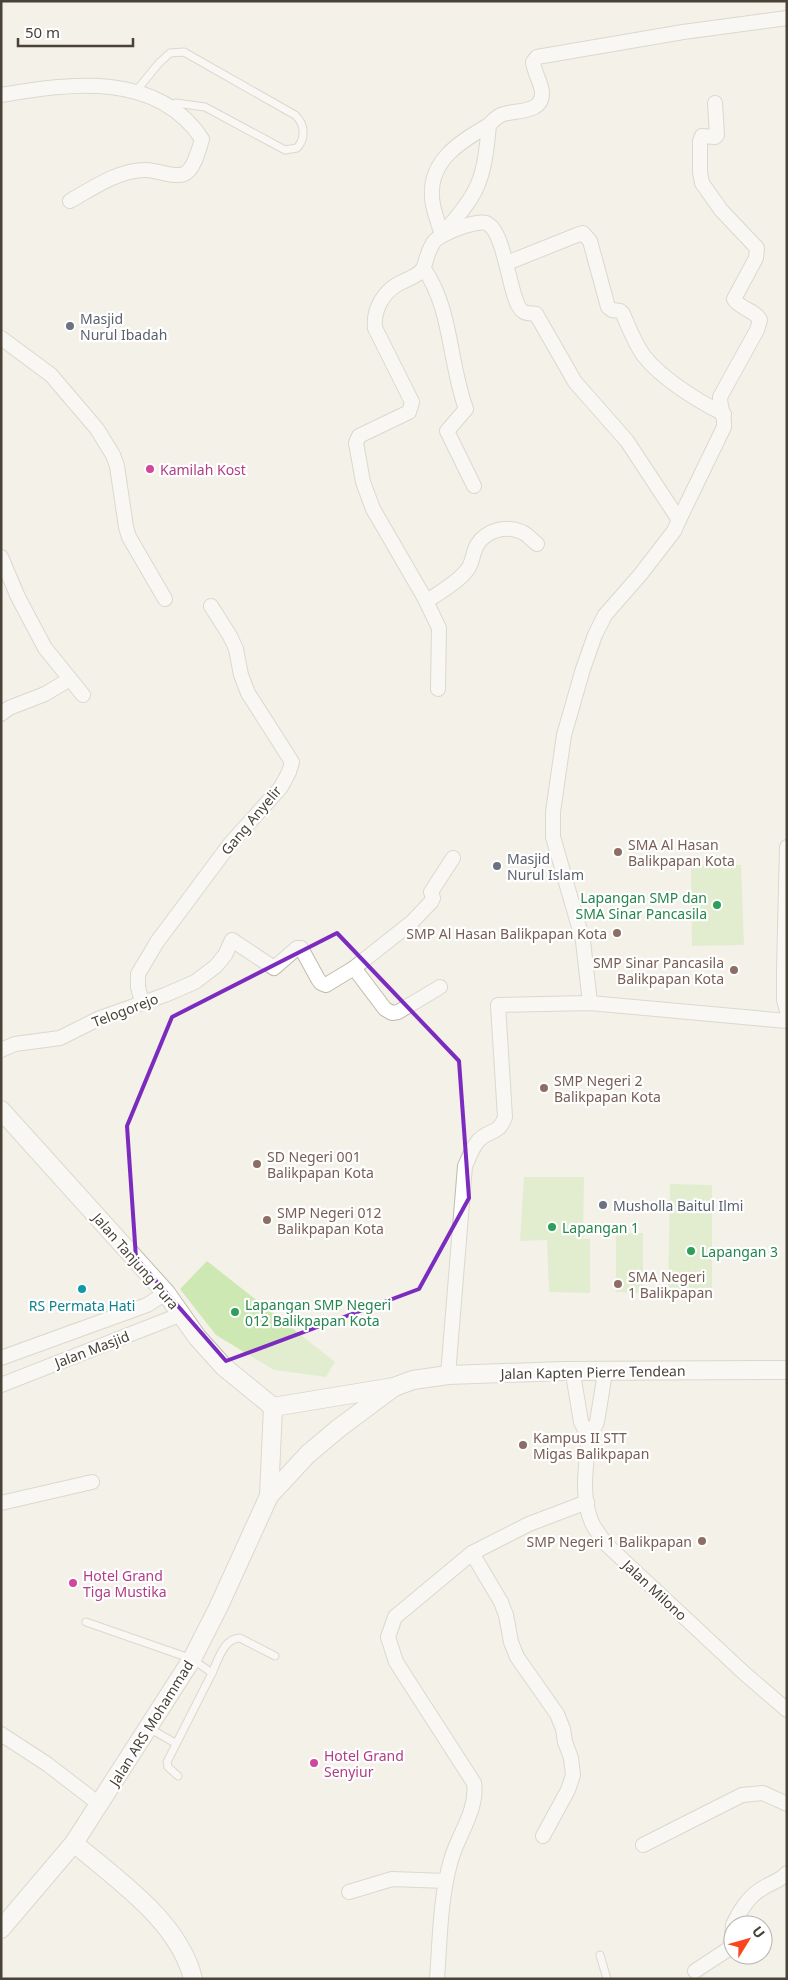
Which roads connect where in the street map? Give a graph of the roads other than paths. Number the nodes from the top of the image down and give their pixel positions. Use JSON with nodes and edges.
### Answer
{"nodes":[{"id":1,"x":787,"y":18,"type":"edge"},
{"id":2,"x":136,"y":91,"type":"junction"},
{"id":3,"x":1,"y":95,"type":"edge"},
{"id":4,"x":715,"y":103,"type":"dead end"},
{"id":5,"x":167,"y":106,"type":"junction"},
{"id":6,"x":488,"y":125,"type":"junction"},
{"id":7,"x":70,"y":201,"type":"dead end"},
{"id":8,"x":442,"y":235,"type":"junction"},
{"id":9,"x":507,"y":263,"type":"junction"},
{"id":10,"x":424,"y":269,"type":"junction"},
{"id":11,"x":1,"y":338,"type":"edge"},
{"id":12,"x":724,"y":414,"type":"junction"},
{"id":13,"x":474,"y":486,"type":"dead end"},
{"id":14,"x":679,"y":520,"type":"junction"},
{"id":15,"x":537,"y":544,"type":"dead end"},
{"id":16,"x":1,"y":557,"type":"edge"},
{"id":17,"x":424,"y":598,"type":"junction"},
{"id":18,"x":165,"y":599,"type":"dead end"},
{"id":19,"x":210,"y":606,"type":"dead end"},
{"id":20,"x":70,"y":679,"type":"junction"},
{"id":21,"x":438,"y":689,"type":"dead end"},
{"id":22,"x":83,"y":695,"type":"dead end"},
{"id":23,"x":1,"y":714,"type":"edge"},
{"id":24,"x":787,"y":847,"type":"edge"},
{"id":25,"x":453,"y":858,"type":"dead end"},
{"id":26,"x":354,"y":968,"type":"junction"},
{"id":27,"x":440,"y":988,"type":"dead end"},
{"id":28,"x":142,"y":1002,"type":"junction"},
{"id":29,"x":590,"y":1003,"type":"junction"},
{"id":30,"x":787,"y":1011,"type":"edge"},
{"id":31,"x":787,"y":1021,"type":"edge"},
{"id":32,"x":1,"y":1050,"type":"edge"},
{"id":33,"x":1,"y":1110,"type":"edge"},
{"id":34,"x":166,"y":1293,"type":"junction"},
{"id":35,"x":182,"y":1314,"type":"junction"},
{"id":36,"x":1,"y":1358,"type":"edge"},
{"id":37,"x":787,"y":1370,"type":"edge"},
{"id":38,"x":448,"y":1375,"type":"junction"},
{"id":39,"x":589,"y":1377,"type":"junction"},
{"id":40,"x":787,"y":1381,"type":"edge"},
{"id":41,"x":1,"y":1385,"type":"edge"},
{"id":42,"x":398,"y":1386,"type":"junction"},
{"id":43,"x":273,"y":1407,"type":"junction"},
{"id":44,"x":589,"y":1438,"type":"junction"},
{"id":45,"x":92,"y":1482,"type":"dead end"},
{"id":46,"x":270,"y":1496,"type":"junction"},
{"id":47,"x":586,"y":1502,"type":"junction"},
{"id":48,"x":1,"y":1503,"type":"edge"},
{"id":49,"x":472,"y":1553,"type":"junction"},
{"id":50,"x":86,"y":1622,"type":"dead end"},
{"id":51,"x":275,"y":1656,"type":"dead end"},
{"id":52,"x":192,"y":1660,"type":"junction"},
{"id":53,"x":212,"y":1673,"type":"junction"},
{"id":54,"x":787,"y":1710,"type":"edge"},
{"id":55,"x":149,"y":1728,"type":"junction"},
{"id":56,"x":1,"y":1734,"type":"edge"},
{"id":57,"x":175,"y":1743,"type":"junction"},
{"id":58,"x":178,"y":1776,"type":"dead end"},
{"id":59,"x":99,"y":1804,"type":"junction"},
{"id":60,"x":787,"y":1804,"type":"edge"},
{"id":61,"x":543,"y":1836,"type":"dead end"},
{"id":62,"x":74,"y":1844,"type":"junction"},
{"id":63,"x":643,"y":1845,"type":"dead end"},
{"id":64,"x":787,"y":1873,"type":"edge"},
{"id":65,"x":446,"y":1881,"type":"junction"},
{"id":66,"x":349,"y":1892,"type":"dead end"},
{"id":67,"x":738,"y":1915,"type":"edge"},
{"id":68,"x":1,"y":1929,"type":"edge"},
{"id":69,"x":723,"y":1953,"type":"edge"},
{"id":70,"x":600,"y":1955,"type":"dead end"},
{"id":71,"x":695,"y":1971,"type":"dead end"},
{"id":72,"x":193,"y":1979,"type":"edge"},
{"id":73,"x":437,"y":1979,"type":"edge"},
{"id":74,"x":607,"y":1979,"type":"edge"}],
"edges":[{"from":1,"to":6,"type":"street"},
{"from":2,"to":3,"type":"street"},
{"from":2,"to":5,"type":"street"},
{"from":2,"to":5,"type":"lane"},
{"from":4,"to":12,"type":"street"},
{"from":5,"to":7,"type":"street"},
{"from":6,"to":8,"type":"street"},
{"from":6,"to":8,"type":"street"},
{"from":8,"to":9,"type":"street"},
{"from":8,"to":10,"type":"street"},
{"from":9,"to":12,"type":"street"},
{"from":9,"to":14,"type":"street"},
{"from":10,"to":13,"type":"street"},
{"from":10,"to":17,"type":"street"},
{"from":11,"to":18,"type":"street"},
{"from":12,"to":14,"type":"street"},
{"from":14,"to":29,"type":"street"},
{"from":15,"to":17,"type":"street"},
{"from":16,"to":20,"type":"street"},
{"from":17,"to":21,"type":"street"},
{"from":19,"to":28,"type":"street","name":"Gang Anyelir"},
{"from":20,"to":22,"type":"street"},
{"from":20,"to":23,"type":"street"},
{"from":24,"to":30,"type":"street"},
{"from":25,"to":26,"type":"street"},
{"from":26,"to":27,"type":"street"},
{"from":26,"to":28,"type":"street","name":"Telogorejo"},
{"from":28,"to":32,"type":"street","name":"Telogorejo"},
{"from":29,"to":31,"type":"street"},
{"from":29,"to":38,"type":"street"},
{"from":33,"to":34,"type":"street","name":"Jalan Tanjung Pura"},
{"from":34,"to":35,"type":"street","name":"Jalan Tanjung Pura"},
{"from":34,"to":36,"type":"street","name":"Jalan Masjid"},
{"from":35,"to":41,"type":"street","name":"Jalan Masjid"},
{"from":35,"to":43,"type":"street","name":"Jalan Tanjung Pura"},
{"from":37,"to":39,"type":"street","name":"Jalan Kapten Pierre Tendean"},
{"from":38,"to":39,"type":"street","name":"Jalan Kapten Pierre Tendean"},
{"from":38,"to":42,"type":"street","name":"Jalan Kapten Pierre Tendean"},
{"from":39,"to":40,"type":"street","name":"Jalan Kapten Pierre Tendean"},
{"from":39,"to":42,"type":"street","name":"Jalan Kapten Pierre Tendean"},
{"from":39,"to":44,"type":"street"},
{"from":39,"to":44,"type":"street"},
{"from":42,"to":43,"type":"street","name":"Jalan Kapten Pierre Tendean"},
{"from":42,"to":46,"type":"street","name":"Jalan ARS Mohammad"},
{"from":43,"to":46,"type":"street","name":"Jalan ARS Mohammad"},
{"from":44,"to":47,"type":"street","name":"Jalan Milono"},
{"from":45,"to":48,"type":"street"},
{"from":46,"to":52,"type":"street","name":"Jalan ARS Mohammad"},
{"from":47,"to":49,"type":"street"},
{"from":47,"to":54,"type":"street","name":"Jalan Milono"},
{"from":49,"to":61,"type":"street"},
{"from":49,"to":65,"type":"street"},
{"from":50,"to":52,"type":"lane"},
{"from":51,"to":53,"type":"lane"},
{"from":52,"to":53,"type":"lane"},
{"from":52,"to":55,"type":"street","name":"Jalan ARS Mohammad"},
{"from":53,"to":57,"type":"lane"},
{"from":55,"to":57,"type":"lane"},
{"from":55,"to":59,"type":"street","name":"Jalan ARS Mohammad"},
{"from":56,"to":59,"type":"street"},
{"from":57,"to":58,"type":"lane"},
{"from":59,"to":62,"type":"street","name":"Jalan ARS Mohammad"},
{"from":60,"to":63,"type":"street"},
{"from":62,"to":68,"type":"street","name":"Jalan ARS Mohammad"},
{"from":62,"to":72,"type":"street"},
{"from":64,"to":67,"type":"street"},
{"from":65,"to":66,"type":"street"},
{"from":65,"to":73,"type":"street"},
{"from":69,"to":71,"type":"street"},
{"from":70,"to":74,"type":"lane"}]}
